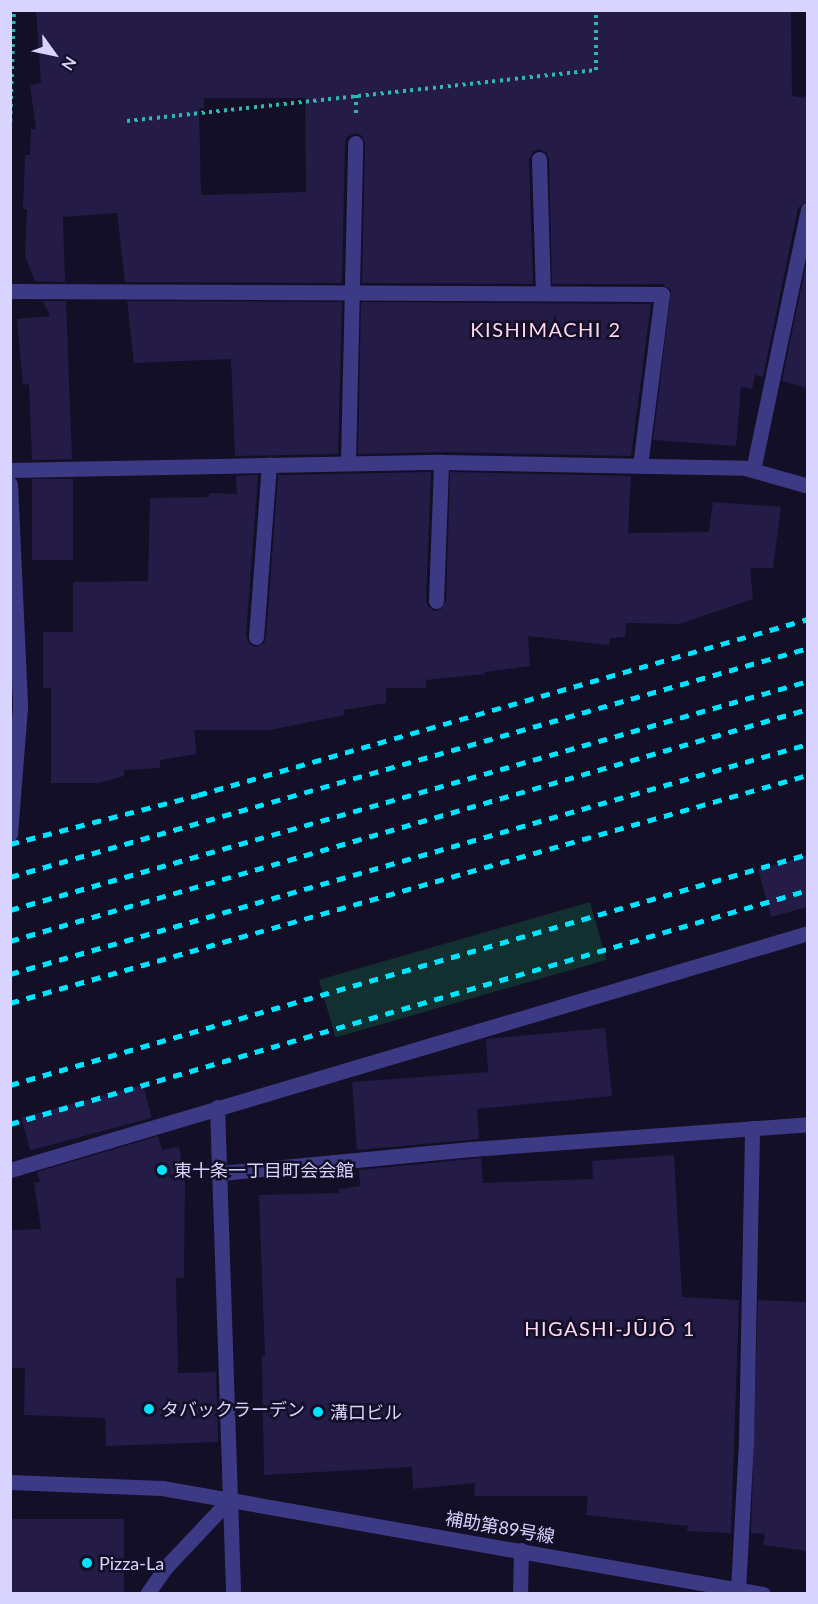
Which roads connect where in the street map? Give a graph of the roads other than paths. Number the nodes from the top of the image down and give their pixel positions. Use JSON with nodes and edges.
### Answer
{"nodes":[{"id":1,"x":355,"y":143,"type":"dead end"},
{"id":2,"x":539,"y":159,"type":"dead end"},
{"id":3,"x":807,"y":210,"type":"edge"},
{"id":4,"x":10,"y":291,"type":"edge"},
{"id":5,"x":352,"y":292,"type":"junction"},
{"id":6,"x":543,"y":293,"type":"junction"},
{"id":7,"x":348,"y":462,"type":"junction"},
{"id":8,"x":441,"y":462,"type":"junction"},
{"id":9,"x":269,"y":464,"type":"junction"},
{"id":10,"x":640,"y":466,"type":"junction"},
{"id":11,"x":10,"y":470,"type":"edge"},
{"id":12,"x":753,"y":470,"type":"junction"},
{"id":13,"x":10,"y":484,"type":"edge"},
{"id":14,"x":807,"y":486,"type":"edge"},
{"id":15,"x":436,"y":601,"type":"dead end"},
{"id":16,"x":256,"y":637,"type":"dead end"},
{"id":17,"x":13,"y":765,"type":"edge"},
{"id":18,"x":11,"y":827,"type":"edge"},
{"id":19,"x":807,"y":933,"type":"edge"},
{"id":20,"x":217,"y":1107,"type":"junction"},
{"id":21,"x":807,"y":1124,"type":"edge"},
{"id":22,"x":752,"y":1128,"type":"junction"},
{"id":23,"x":10,"y":1170,"type":"edge"},
{"id":24,"x":221,"y":1173,"type":"junction"},
{"id":25,"x":10,"y":1482,"type":"edge"},
{"id":26,"x":230,"y":1499,"type":"junction"},
{"id":27,"x":521,"y":1550,"type":"junction"},
{"id":28,"x":738,"y":1590,"type":"junction"},
{"id":29,"x":147,"y":1593,"type":"edge"},
{"id":30,"x":233,"y":1593,"type":"edge"},
{"id":31,"x":520,"y":1593,"type":"edge"},
{"id":32,"x":763,"y":1593,"type":"edge"}],
"edges":[{"from":1,"to":5,"type":"street"},
{"from":2,"to":6,"type":"street"},
{"from":3,"to":12,"type":"street"},
{"from":4,"to":5,"type":"street"},
{"from":5,"to":6,"type":"street"},
{"from":5,"to":7,"type":"street"},
{"from":6,"to":10,"type":"street"},
{"from":7,"to":8,"type":"street"},
{"from":7,"to":9,"type":"street"},
{"from":8,"to":10,"type":"street"},
{"from":8,"to":15,"type":"street"},
{"from":9,"to":11,"type":"street"},
{"from":9,"to":16,"type":"street"},
{"from":10,"to":12,"type":"street"},
{"from":12,"to":14,"type":"street"},
{"from":13,"to":17,"type":"street"},
{"from":17,"to":18,"type":"street"},
{"from":19,"to":20,"type":"street"},
{"from":20,"to":23,"type":"street"},
{"from":20,"to":24,"type":"street"},
{"from":21,"to":22,"type":"street"},
{"from":22,"to":24,"type":"street"},
{"from":22,"to":28,"type":"street"},
{"from":24,"to":26,"type":"street"},
{"from":25,"to":26,"type":"street","name":"補助第89号線"},
{"from":26,"to":27,"type":"street","name":"補助第89号線"},
{"from":26,"to":29,"type":"street"},
{"from":26,"to":30,"type":"street"},
{"from":27,"to":28,"type":"street","name":"補助第89号線"},
{"from":27,"to":31,"type":"street"},
{"from":28,"to":32,"type":"street","name":"補助第89号線"}]}
